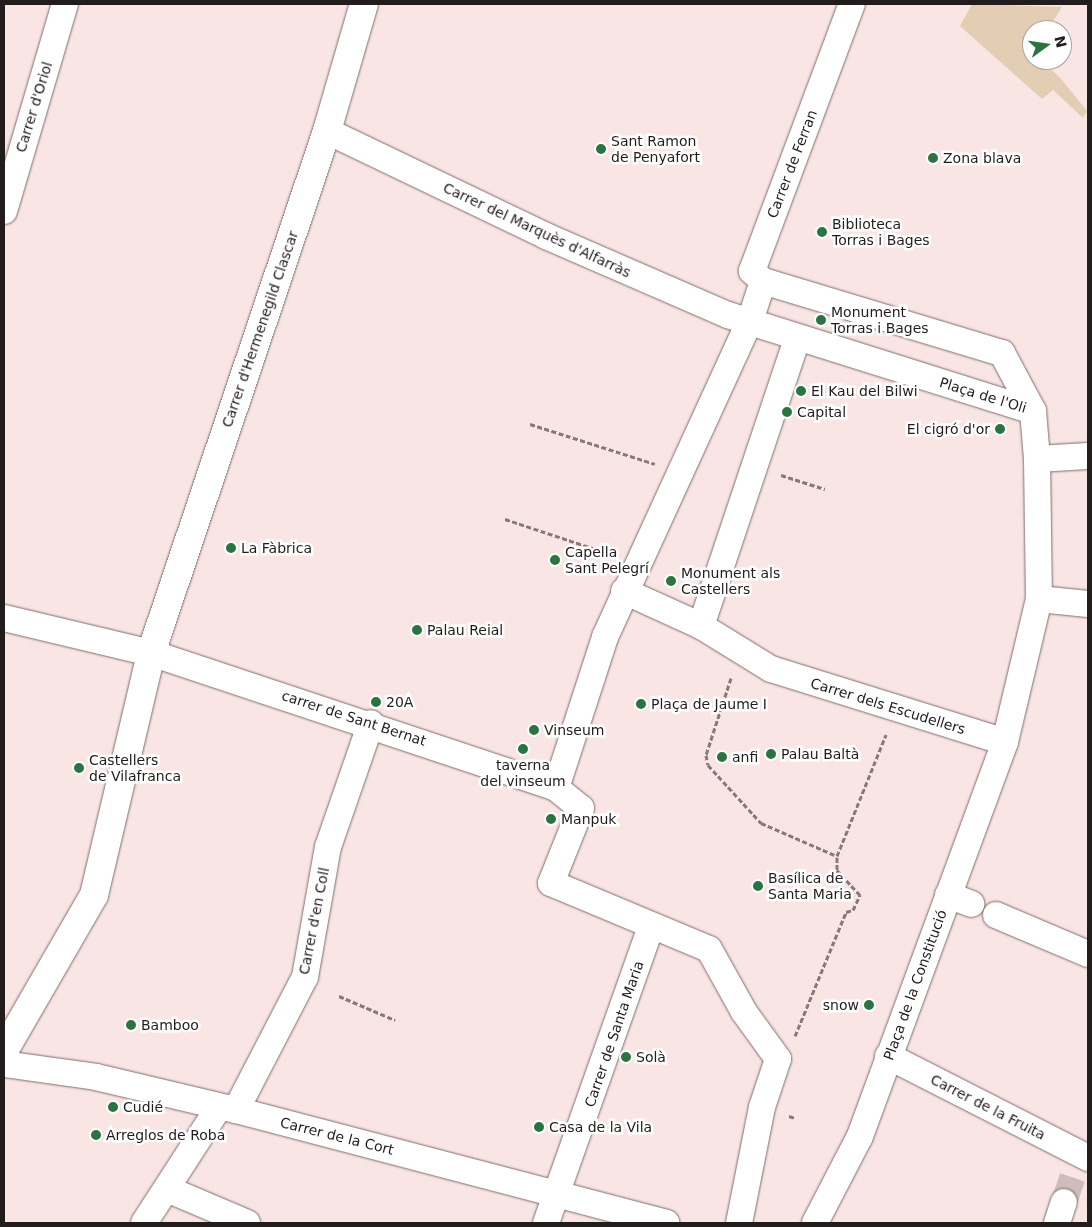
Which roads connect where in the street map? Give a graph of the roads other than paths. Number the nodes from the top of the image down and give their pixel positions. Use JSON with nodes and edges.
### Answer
{"nodes":[{"id":1,"x":65,"y":4,"type":"edge"},
{"id":2,"x":364,"y":4,"type":"edge"},
{"id":3,"x":852,"y":4,"type":"edge"},
{"id":4,"x":327,"y":131,"type":"junction"},
{"id":5,"x":7,"y":184,"type":"edge"},
{"id":6,"x":4,"y":211,"type":"edge"},
{"id":7,"x":763,"y":281,"type":"junction"},
{"id":8,"x":750,"y":320,"type":"junction"},
{"id":9,"x":797,"y":339,"type":"junction"},
{"id":10,"x":1033,"y":411,"type":"junction"},
{"id":11,"x":1088,"y":456,"type":"edge"},
{"id":12,"x":1037,"y":459,"type":"junction"},
{"id":13,"x":624,"y":591,"type":"junction"},
{"id":14,"x":1039,"y":598,"type":"junction"},
{"id":15,"x":1088,"y":604,"type":"edge"},
{"id":16,"x":4,"y":618,"type":"edge"},
{"id":17,"x":701,"y":626,"type":"junction"},
{"id":18,"x":151,"y":652,"type":"junction"},
{"id":19,"x":371,"y":723,"type":"junction"},
{"id":20,"x":1005,"y":742,"type":"junction"},
{"id":21,"x":556,"y":788,"type":"junction"},
{"id":22,"x":996,"y":915,"type":"dead end"},
{"id":23,"x":651,"y":927,"type":"junction"},
{"id":24,"x":1088,"y":954,"type":"edge"},
{"id":25,"x":4,"y":1051,"type":"edge"},
{"id":26,"x":888,"y":1056,"type":"junction"},
{"id":27,"x":4,"y":1064,"type":"edge"},
{"id":28,"x":228,"y":1109,"type":"junction"},
{"id":29,"x":1082,"y":1159,"type":"edge"},
{"id":30,"x":166,"y":1189,"type":"junction"},
{"id":31,"x":558,"y":1197,"type":"junction"},
{"id":32,"x":144,"y":1223,"type":"edge"},
{"id":33,"x":247,"y":1223,"type":"edge"},
{"id":34,"x":546,"y":1223,"type":"edge"},
{"id":35,"x":666,"y":1223,"type":"edge"},
{"id":36,"x":739,"y":1223,"type":"edge"},
{"id":37,"x":816,"y":1223,"type":"edge"}],
"edges":[{"from":1,"to":5,"type":"street","name":"Carrer d'Oriol"},
{"from":2,"to":4,"type":"street","name":"Carrer d'Hermenegild Clascar"},
{"from":3,"to":7,"type":"street","name":"Carrer de Ferran"},
{"from":4,"to":8,"type":"street","name":"Carrer del Marquès d'Alfarràs"},
{"from":4,"to":18,"type":"street","name":"Carrer d'Hermenegild Clascar"},
{"from":5,"to":6,"type":"street","name":"Carrer d'Oriol"},
{"from":7,"to":8,"type":"street"},
{"from":7,"to":10,"type":"street","name":"Plaça de l'Oli"},
{"from":8,"to":9,"type":"street","name":"Plaça de l'Oli"},
{"from":8,"to":13,"type":"street"},
{"from":9,"to":10,"type":"street","name":"Plaça de l'Oli"},
{"from":9,"to":17,"type":"street"},
{"from":10,"to":12,"type":"street","name":"Plaça de la Constitució"},
{"from":11,"to":12,"type":"street"},
{"from":12,"to":14,"type":"street","name":"Plaça de la Constitució"},
{"from":13,"to":17,"type":"street"},
{"from":13,"to":21,"type":"street"},
{"from":14,"to":15,"type":"street"},
{"from":14,"to":20,"type":"street","name":"Plaça de la Constitució"},
{"from":16,"to":18,"type":"street","name":"carrer de Sant Bernat"},
{"from":17,"to":20,"type":"street","name":"Carrer dels Escudellers"},
{"from":18,"to":19,"type":"street","name":"carrer de Sant Bernat"},
{"from":18,"to":25,"type":"street","name":"Carrer d'Hermenegild Clascar"},
{"from":19,"to":21,"type":"street","name":"carrer de Sant Bernat"},
{"from":19,"to":28,"type":"street","name":"Carrer d'en Coll"},
{"from":20,"to":26,"type":"street","name":"Plaça de la Constitució"},
{"from":21,"to":23,"type":"street","name":"carrer de Sant Bernat"},
{"from":22,"to":24,"type":"street"},
{"from":23,"to":31,"type":"street","name":"Carrer de Santa Maria"},
{"from":23,"to":36,"type":"street"},
{"from":26,"to":29,"type":"street","name":"Carrer de la Fruita"},
{"from":26,"to":37,"type":"street","name":"Plaça de la Constitució"},
{"from":27,"to":28,"type":"street","name":"Carrer de la Cort"},
{"from":28,"to":30,"type":"street","name":"Carrer d'en Coll"},
{"from":28,"to":31,"type":"street","name":"Carrer de la Cort"},
{"from":30,"to":32,"type":"street","name":"Carrer d'en Coll"},
{"from":30,"to":33,"type":"street"},
{"from":31,"to":34,"type":"street","name":"Carrer de Santa Maria"},
{"from":31,"to":35,"type":"street","name":"Carrer de la Cort"}]}
